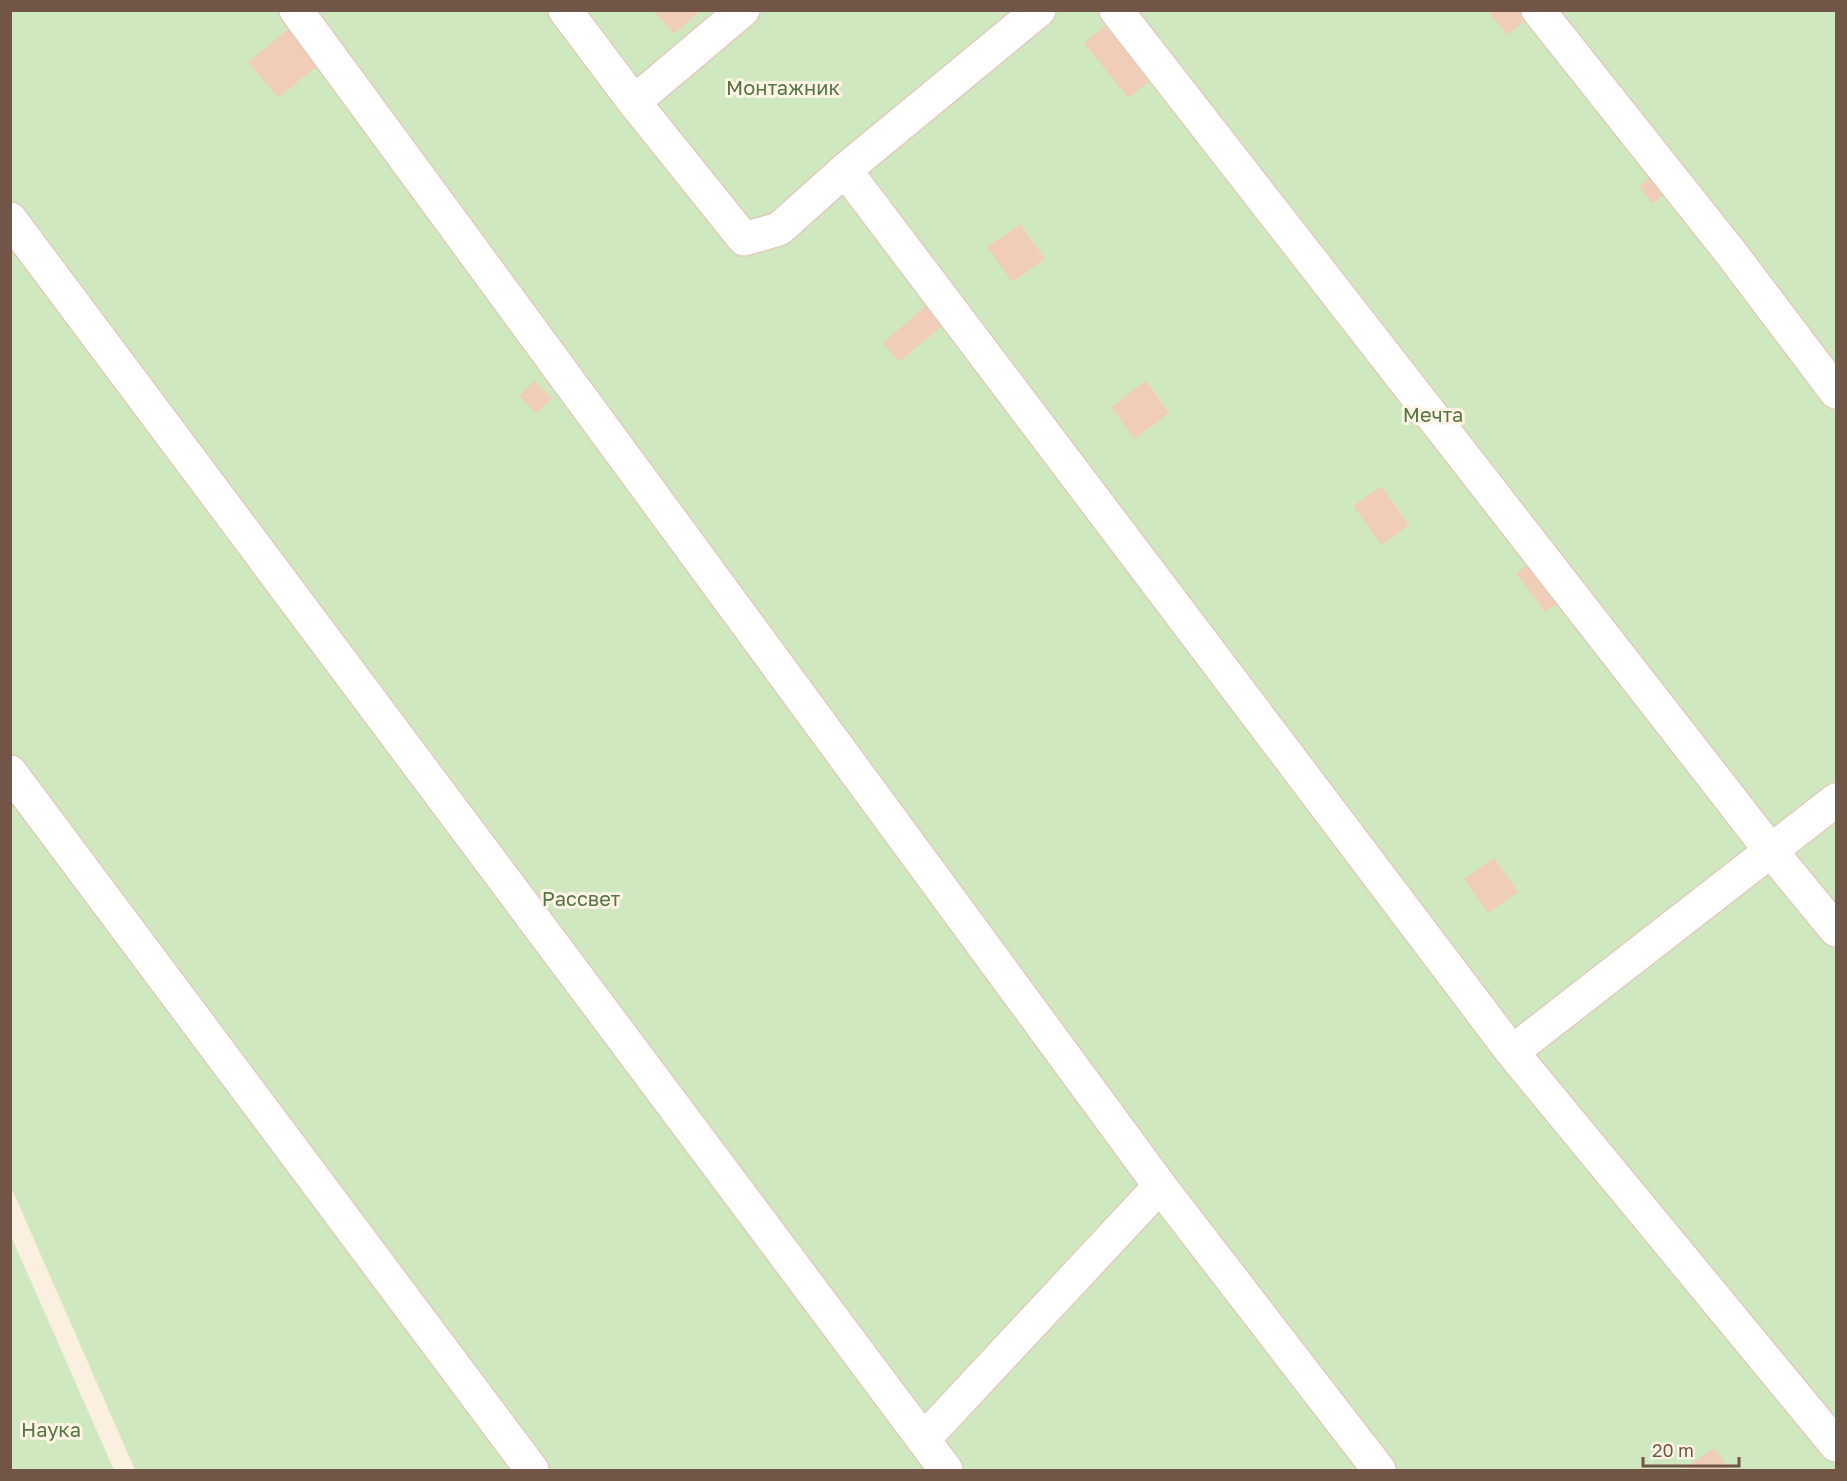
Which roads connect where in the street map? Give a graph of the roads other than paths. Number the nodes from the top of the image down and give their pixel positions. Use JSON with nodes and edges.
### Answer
{"nodes":[{"id":1,"x":296,"y":10,"type":"edge"},
{"id":2,"x":565,"y":10,"type":"edge"},
{"id":3,"x":743,"y":10,"type":"edge"},
{"id":4,"x":1039,"y":10,"type":"edge"},
{"id":5,"x":1116,"y":10,"type":"edge"},
{"id":6,"x":1539,"y":10,"type":"edge"},
{"id":7,"x":634,"y":102,"type":"junction"},
{"id":8,"x":845,"y":170,"type":"junction"},
{"id":9,"x":10,"y":219,"type":"edge"},
{"id":10,"x":1836,"y":392,"type":"edge"},
{"id":11,"x":10,"y":772,"type":"edge"},
{"id":12,"x":1836,"y":800,"type":"edge"},
{"id":13,"x":1771,"y":851,"type":"junction"},
{"id":14,"x":1836,"y":930,"type":"edge"},
{"id":15,"x":1512,"y":1052,"type":"junction"},
{"id":16,"x":1160,"y":1186,"type":"junction"},
{"id":17,"x":923,"y":1440,"type":"junction"},
{"id":18,"x":1836,"y":1445,"type":"edge"},
{"id":19,"x":532,"y":1470,"type":"edge"},
{"id":20,"x":946,"y":1470,"type":"edge"},
{"id":21,"x":1379,"y":1470,"type":"edge"}],
"edges":[{"from":1,"to":16,"type":"lane"},
{"from":2,"to":7,"type":"lane"},
{"from":3,"to":7,"type":"lane"},
{"from":4,"to":8,"type":"lane"},
{"from":5,"to":13,"type":"lane"},
{"from":6,"to":10,"type":"lane"},
{"from":7,"to":8,"type":"lane"},
{"from":8,"to":15,"type":"lane"},
{"from":9,"to":17,"type":"lane"},
{"from":11,"to":19,"type":"lane"},
{"from":12,"to":13,"type":"lane"},
{"from":13,"to":14,"type":"lane"},
{"from":13,"to":15,"type":"lane"},
{"from":15,"to":18,"type":"lane"},
{"from":16,"to":17,"type":"lane"},
{"from":16,"to":21,"type":"lane"},
{"from":17,"to":20,"type":"lane"}]}
